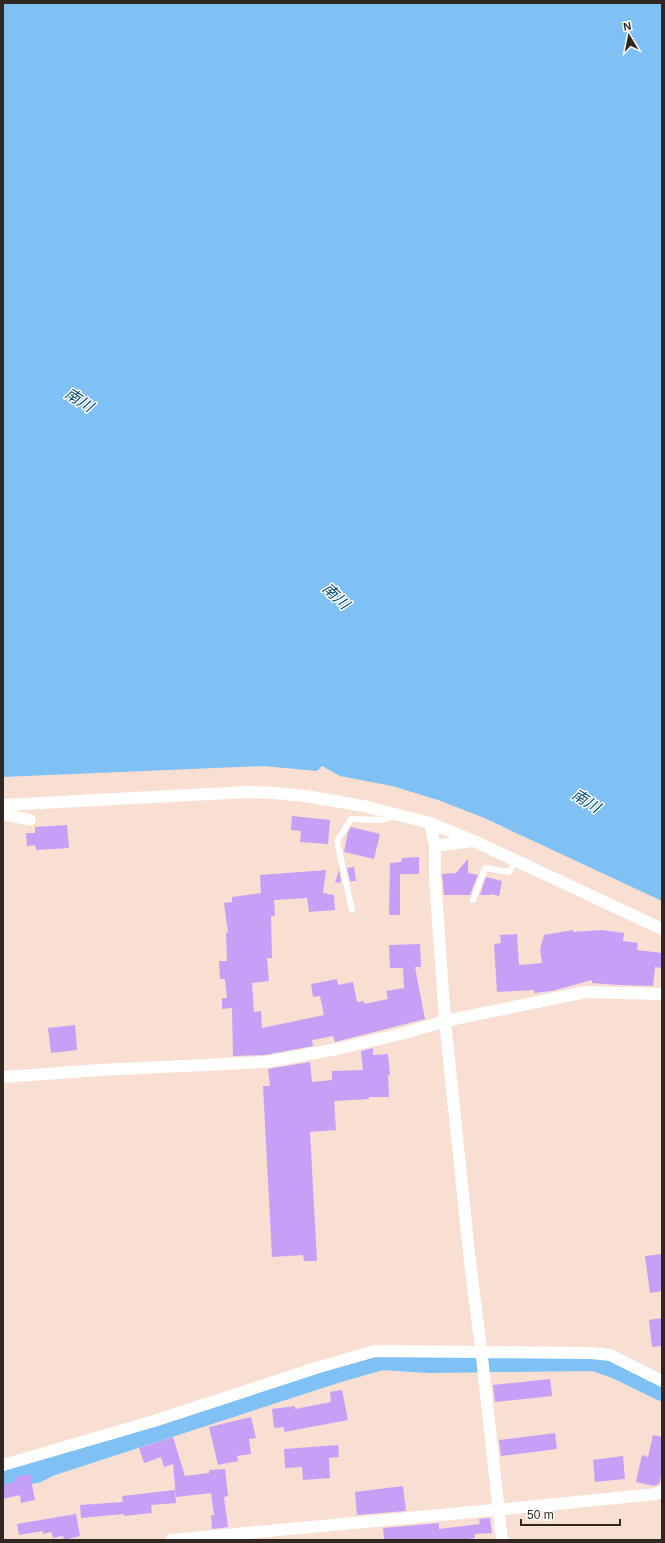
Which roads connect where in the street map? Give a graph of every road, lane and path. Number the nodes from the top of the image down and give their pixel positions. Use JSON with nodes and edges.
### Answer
{"nodes":[{"id":1,"x":3,"y":805,"type":"edge"},
{"id":2,"x":3,"y":814,"type":"edge"},
{"id":3,"x":398,"y":814,"type":"junction"},
{"id":4,"x":30,"y":820,"type":"dead end"},
{"id":5,"x":430,"y":823,"type":"junction"},
{"id":6,"x":474,"y":841,"type":"junction"},
{"id":7,"x":435,"y":846,"type":"junction"},
{"id":8,"x":516,"y":860,"type":"junction"},
{"id":9,"x":473,"y":900,"type":"dead end"},
{"id":10,"x":352,"y":910,"type":"dead end"},
{"id":11,"x":662,"y":929,"type":"edge"},
{"id":12,"x":662,"y":994,"type":"edge"},
{"id":13,"x":445,"y":1021,"type":"junction"},
{"id":14,"x":3,"y":1077,"type":"edge"},
{"id":15,"x":482,"y":1358,"type":"junction"},
{"id":16,"x":662,"y":1381,"type":"edge"},
{"id":17,"x":3,"y":1465,"type":"edge"},
{"id":18,"x":662,"y":1491,"type":"edge"},
{"id":19,"x":499,"y":1510,"type":"junction"},
{"id":20,"x":171,"y":1540,"type":"edge"},
{"id":21,"x":502,"y":1540,"type":"edge"}],
"edges":[{"from":1,"to":3,"type":"street"},
{"from":2,"to":4,"type":"street"},
{"from":3,"to":5,"type":"street"},
{"from":3,"to":10,"type":"lane"},
{"from":5,"to":6,"type":"street"},
{"from":5,"to":7,"type":"street"},
{"from":6,"to":7,"type":"street"},
{"from":6,"to":8,"type":"street"},
{"from":7,"to":13,"type":"street"},
{"from":8,"to":9,"type":"lane"},
{"from":8,"to":11,"type":"street"},
{"from":12,"to":13,"type":"street"},
{"from":13,"to":14,"type":"street"},
{"from":13,"to":15,"type":"street"},
{"from":15,"to":16,"type":"street"},
{"from":15,"to":17,"type":"street"},
{"from":15,"to":19,"type":"street"},
{"from":18,"to":19,"type":"street"},
{"from":19,"to":20,"type":"street"},
{"from":19,"to":21,"type":"street"}]}
